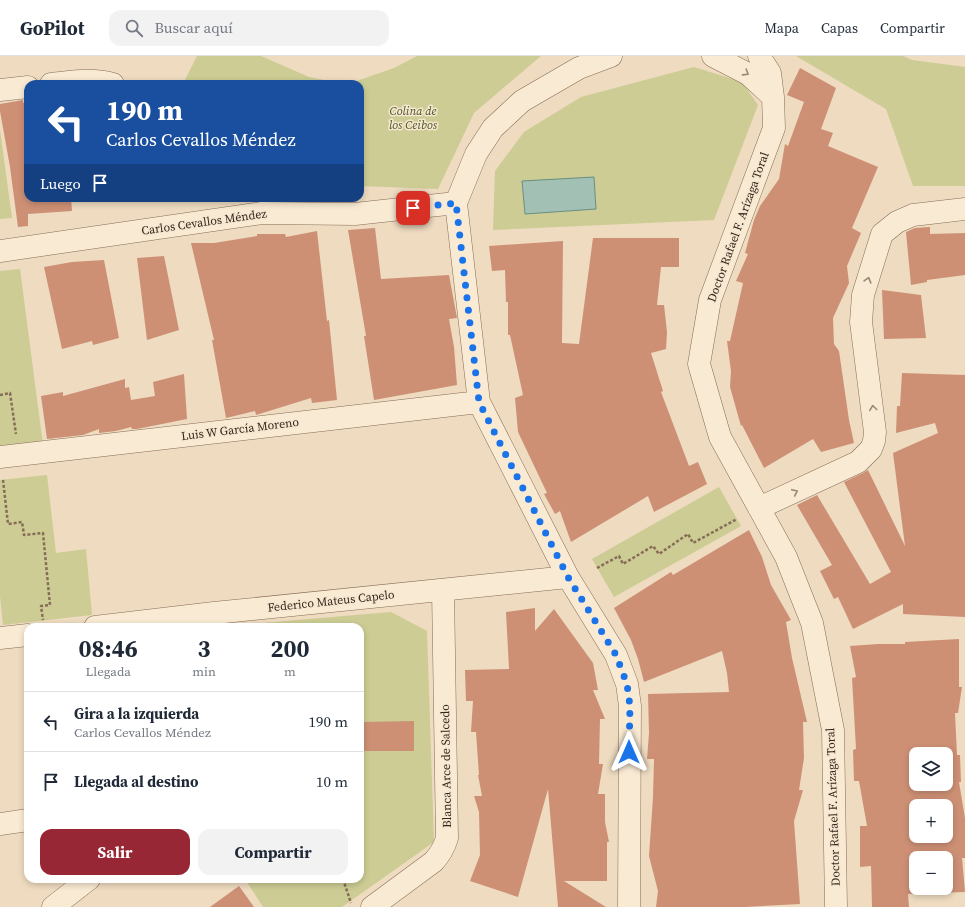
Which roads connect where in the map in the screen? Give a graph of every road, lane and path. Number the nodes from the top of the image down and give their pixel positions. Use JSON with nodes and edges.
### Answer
{"nodes":[{"id":1,"x":611,"y":56,"type":"edge"},
{"id":2,"x":713,"y":56,"type":"edge"},
{"id":3,"x":759,"y":56,"type":"edge"},
{"id":4,"x":24,"y":87,"type":"edge"},
{"id":5,"x":0,"y":90,"type":"edge"},
{"id":6,"x":773,"y":97,"type":"junction"},
{"id":7,"x":334,"y":202,"type":"edge"},
{"id":8,"x":456,"y":203,"type":"junction"},
{"id":9,"x":258,"y":206,"type":"edge"},
{"id":10,"x":965,"y":209,"type":"edge"},
{"id":11,"x":355,"y":214,"type":"junction"},
{"id":12,"x":0,"y":251,"type":"edge"},
{"id":13,"x":0,"y":395,"type":"edge"},
{"id":14,"x":479,"y":402,"type":"junction"},
{"id":15,"x":17,"y":441,"type":"dead end"},
{"id":16,"x":0,"y":457,"type":"edge"},
{"id":17,"x":3,"y":480,"type":"dead end"},
{"id":18,"x":759,"y":508,"type":"junction"},
{"id":19,"x":736,"y":518,"type":"dead end"},
{"id":20,"x":597,"y":568,"type":"dead end"},
{"id":21,"x":568,"y":577,"type":"junction"},
{"id":22,"x":443,"y":590,"type":"junction"},
{"id":23,"x":37,"y":623,"type":"edge"},
{"id":24,"x":129,"y":623,"type":"edge"},
{"id":25,"x":24,"y":631,"type":"edge"},
{"id":26,"x":0,"y":638,"type":"edge"},
{"id":27,"x":24,"y":821,"type":"edge"},
{"id":28,"x":0,"y":824,"type":"edge"},
{"id":29,"x":84,"y":883,"type":"edge"},
{"id":30,"x":344,"y":883,"type":"edge"},
{"id":31,"x":53,"y":907,"type":"edge"},
{"id":32,"x":352,"y":907,"type":"edge"},
{"id":33,"x":372,"y":907,"type":"edge"},
{"id":34,"x":629,"y":907,"type":"edge"},
{"id":35,"x":836,"y":907,"type":"edge"}],
"edges":[{"from":1,"to":8,"type":"street"},
{"from":2,"to":6,"type":"street","one_way":true},
{"from":3,"to":6,"type":"street","name":"Doctor Rafael F. Arízaga Toral"},
{"from":4,"to":5,"type":"street"},
{"from":6,"to":18,"type":"street","name":"Doctor Rafael F. Arízaga Toral"},
{"from":7,"to":11,"type":"street"},
{"from":8,"to":11,"type":"street","name":"Carlos Cevallos Méndez"},
{"from":8,"to":14,"type":"street"},
{"from":9,"to":11,"type":"street","name":"Carlos Cevallos Méndez"},
{"from":9,"to":12,"type":"street","name":"Carlos Cevallos Méndez"},
{"from":18,"to":10,"type":"street","one_way":true},
{"from":13,"to":15,"type":"path"},
{"from":14,"to":16,"type":"street","name":"Luis W García Moreno"},
{"from":14,"to":21,"type":"street"},
{"from":17,"to":23,"type":"path"},
{"from":18,"to":35,"type":"street","name":"Doctor Rafael F. Arízaga Toral"},
{"from":19,"to":20,"type":"path"},
{"from":21,"to":22,"type":"street","name":"Federico Mateus Capelo"},
{"from":21,"to":34,"type":"street"},
{"from":22,"to":24,"type":"street","name":"Federico Mateus Capelo"},
{"from":22,"to":33,"type":"street","name":"Blanca Arce de Salcedo"},
{"from":25,"to":26,"type":"street"},
{"from":27,"to":28,"type":"street"},
{"from":29,"to":31,"type":"street"},
{"from":30,"to":32,"type":"path"}]}
